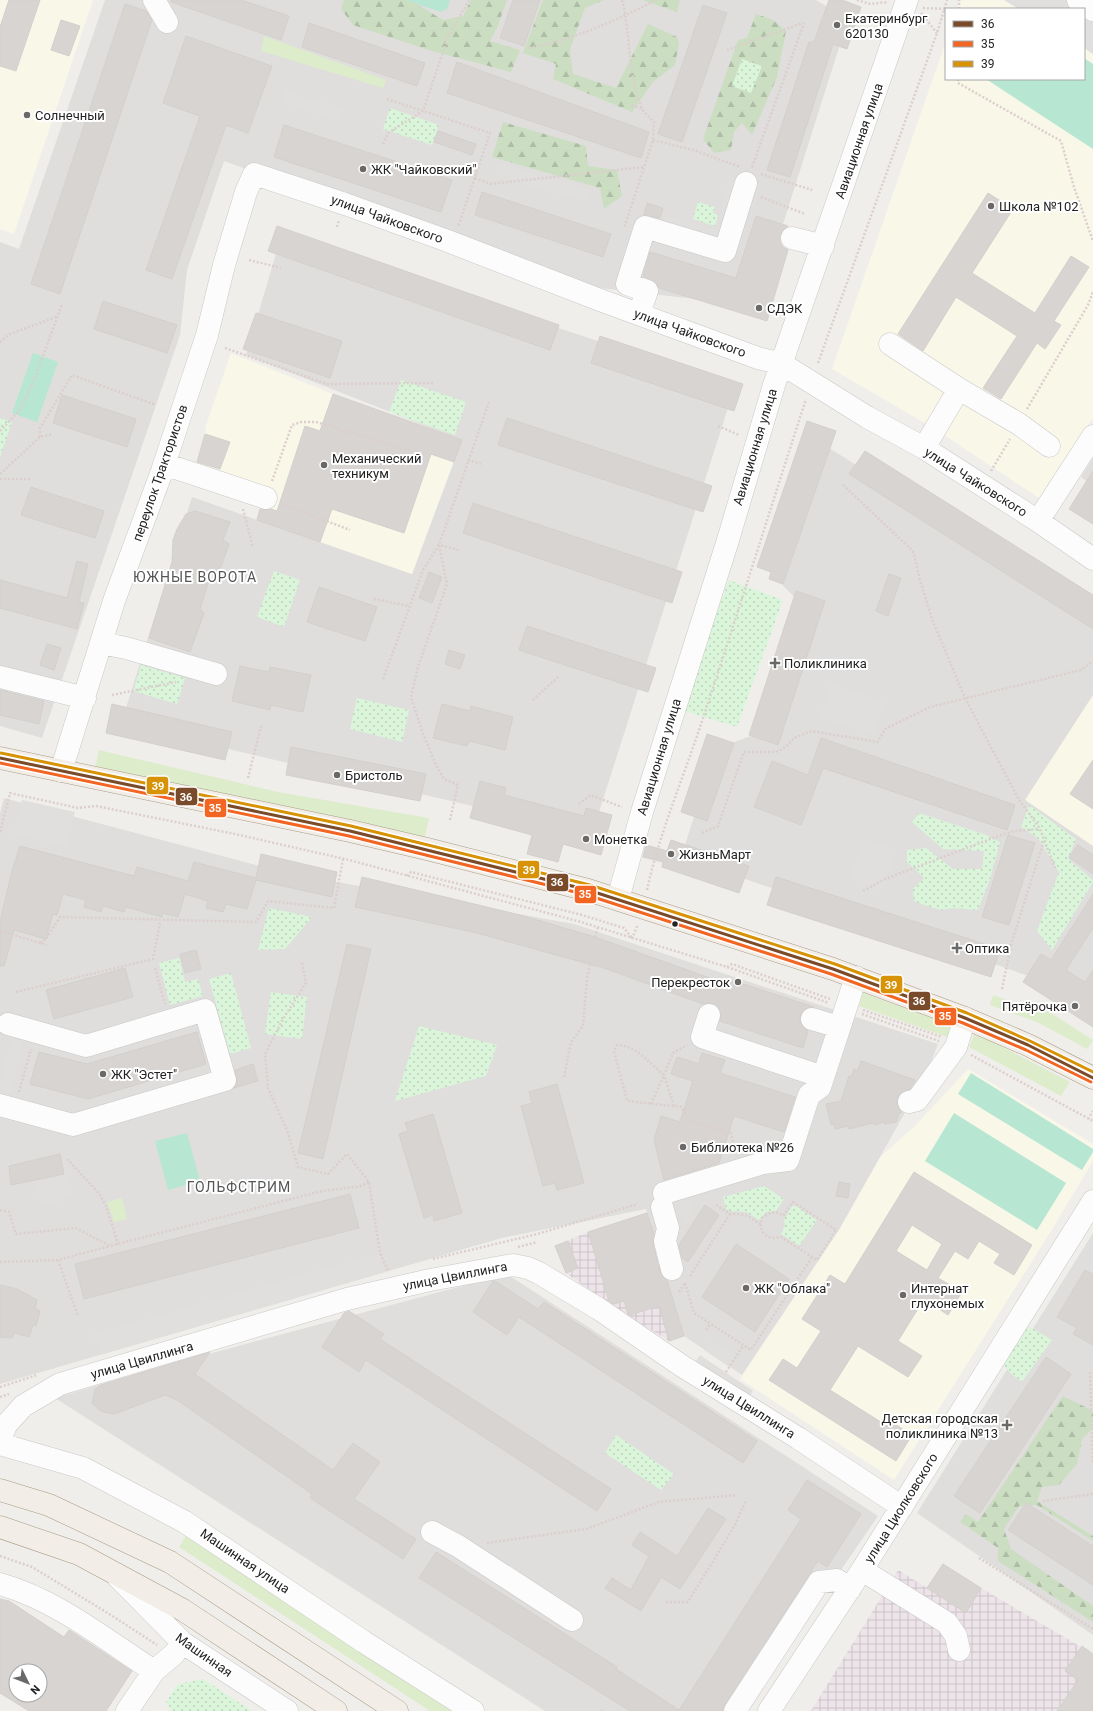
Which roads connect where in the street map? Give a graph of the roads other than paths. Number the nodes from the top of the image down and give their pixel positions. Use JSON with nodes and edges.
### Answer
{"nodes":[{"id":1,"x":154,"y":0,"type":"edge"},
{"id":2,"x":1078,"y":0,"type":"edge"},
{"id":3,"x":910,"y":3,"type":"edge"},
{"id":4,"x":1093,"y":10,"type":"edge"},
{"id":5,"x":167,"y":22,"type":"dead end"},
{"id":6,"x":254,"y":174,"type":"joint"},
{"id":7,"x":750,"y":174,"type":"road end"},
{"id":8,"x":792,"y":238,"type":"dead end"},
{"id":9,"x":823,"y":246,"type":"junction"},
{"id":10,"x":639,"y":314,"type":"junction"},
{"id":11,"x":890,"y":344,"type":"dead end"},
{"id":12,"x":782,"y":364,"type":"junction"},
{"id":13,"x":959,"y":389,"type":"junction"},
{"id":14,"x":1093,"y":436,"type":"edge"},
{"id":15,"x":1049,"y":446,"type":"dead end"},
{"id":16,"x":924,"y":448,"type":"junction"},
{"id":17,"x":164,"y":464,"type":"junction"},
{"id":18,"x":271,"y":495,"type":"road end"},
{"id":19,"x":1038,"y":521,"type":"junction"},
{"id":20,"x":1093,"y":559,"type":"edge"},
{"id":21,"x":101,"y":643,"type":"junction"},
{"id":22,"x":216,"y":674,"type":"dead end"},
{"id":23,"x":0,"y":677,"type":"edge"},
{"id":24,"x":85,"y":698,"type":"junction"},
{"id":25,"x":0,"y":758,"type":"edge"},
{"id":26,"x":61,"y":771,"type":"junction"},
{"id":27,"x":618,"y":899,"type":"junction"},
{"id":28,"x":856,"y":978,"type":"junction"},
{"id":29,"x":709,"y":1015,"type":"dead end"},
{"id":30,"x":812,"y":1018,"type":"dead end"},
{"id":31,"x":965,"y":1018,"type":"junction"},
{"id":32,"x":8,"y":1024,"type":"dead end"},
{"id":33,"x":839,"y":1027,"type":"junction"},
{"id":34,"x":823,"y":1077,"type":"junction"},
{"id":35,"x":1093,"y":1078,"type":"edge"},
{"id":36,"x":909,"y":1102,"type":"dead end"},
{"id":37,"x":7,"y":1107,"type":"edge"},
{"id":38,"x":1091,"y":1210,"type":"edge"},
{"id":39,"x":679,"y":1276,"type":"road end"},
{"id":40,"x":0,"y":1440,"type":"edge"},
{"id":41,"x":0,"y":1444,"type":"edge"},
{"id":42,"x":0,"y":1490,"type":"edge"},
{"id":43,"x":902,"y":1507,"type":"junction"},
{"id":44,"x":0,"y":1527,"type":"edge"},
{"id":45,"x":432,"y":1532,"type":"dead end"},
{"id":46,"x":862,"y":1570,"type":"junction"},
{"id":47,"x":113,"y":1572,"type":"junction"},
{"id":48,"x":0,"y":1584,"type":"edge"},
{"id":49,"x":850,"y":1589,"type":"junction"},
{"id":50,"x":572,"y":1620,"type":"dead end"},
{"id":51,"x":178,"y":1649,"type":"junction"},
{"id":52,"x":959,"y":1650,"type":"dead end"},
{"id":53,"x":154,"y":1671,"type":"junction"},
{"id":54,"x":127,"y":1711,"type":"edge"},
{"id":55,"x":287,"y":1711,"type":"edge"},
{"id":56,"x":336,"y":1711,"type":"edge"},
{"id":57,"x":397,"y":1711,"type":"edge"},
{"id":58,"x":473,"y":1711,"type":"edge"},
{"id":59,"x":735,"y":1711,"type":"edge"},
{"id":60,"x":769,"y":1711,"type":"edge"}],
"edges":[{"from":1,"to":5,"type":"street"},
{"from":2,"to":4,"type":"street"},
{"from":3,"to":9,"type":"street","name":"Авиационная улица"},
{"from":6,"to":10,"type":"street","name":"улица Чайковского"},
{"from":6,"to":17,"type":"street","name":"переулок Трактористов"},
{"from":7,"to":10,"type":"street"},
{"from":8,"to":9,"type":"street"},
{"from":9,"to":12,"type":"street","name":"Авиационная улица"},
{"from":10,"to":12,"type":"street","name":"улица Чайковского"},
{"from":11,"to":13,"type":"street"},
{"from":12,"to":16,"type":"street","name":"улица Чайковского"},
{"from":12,"to":27,"type":"street","name":"Авиационная улица"},
{"from":13,"to":15,"type":"street"},
{"from":13,"to":16,"type":"street"},
{"from":14,"to":19,"type":"street"},
{"from":16,"to":19,"type":"street","name":"улица Чайковского"},
{"from":17,"to":18,"type":"street"},
{"from":17,"to":21,"type":"street","name":"переулок Трактористов"},
{"from":19,"to":20,"type":"street","name":"улица Чайковского"},
{"from":21,"to":22,"type":"street"},
{"from":21,"to":24,"type":"street","name":"переулок Трактористов"},
{"from":23,"to":24,"type":"street"},
{"from":24,"to":26,"type":"street","name":"переулок Трактористов"},
{"from":25,"to":26,"type":"main road"},
{"from":26,"to":27,"type":"main road"},
{"from":27,"to":28,"type":"main road"},
{"from":28,"to":31,"type":"main road"},
{"from":28,"to":33,"type":"street"},
{"from":29,"to":34,"type":"street"},
{"from":30,"to":33,"type":"street"},
{"from":31,"to":35,"type":"main road"},
{"from":31,"to":36,"type":"street"},
{"from":32,"to":37,"type":"street"},
{"from":33,"to":34,"type":"street"},
{"from":34,"to":39,"type":"street"},
{"from":38,"to":43,"type":"street","name":"улица Циолковского"},
{"from":40,"to":43,"type":"street","name":"улица Цвиллинга"},
{"from":41,"to":58,"type":"street","name":"Машинная улица"},
{"from":42,"to":57,"type":"main road"},
{"from":43,"to":46,"type":"street","name":"улица Циолковского"},
{"from":44,"to":47,"type":"main road"},
{"from":45,"to":50,"type":"street"},
{"from":46,"to":49,"type":"street","name":"улица Циолковского"},
{"from":46,"to":52,"type":"street"},
{"from":47,"to":51,"type":"street","name":"Машинная"},
{"from":47,"to":56,"type":"main road"},
{"from":48,"to":53,"type":"street"},
{"from":49,"to":59,"type":"street"},
{"from":49,"to":60,"type":"street","name":"улица Циолковского"},
{"from":51,"to":53,"type":"street"},
{"from":51,"to":55,"type":"street","name":"Машинная"},
{"from":53,"to":54,"type":"street"}]}
